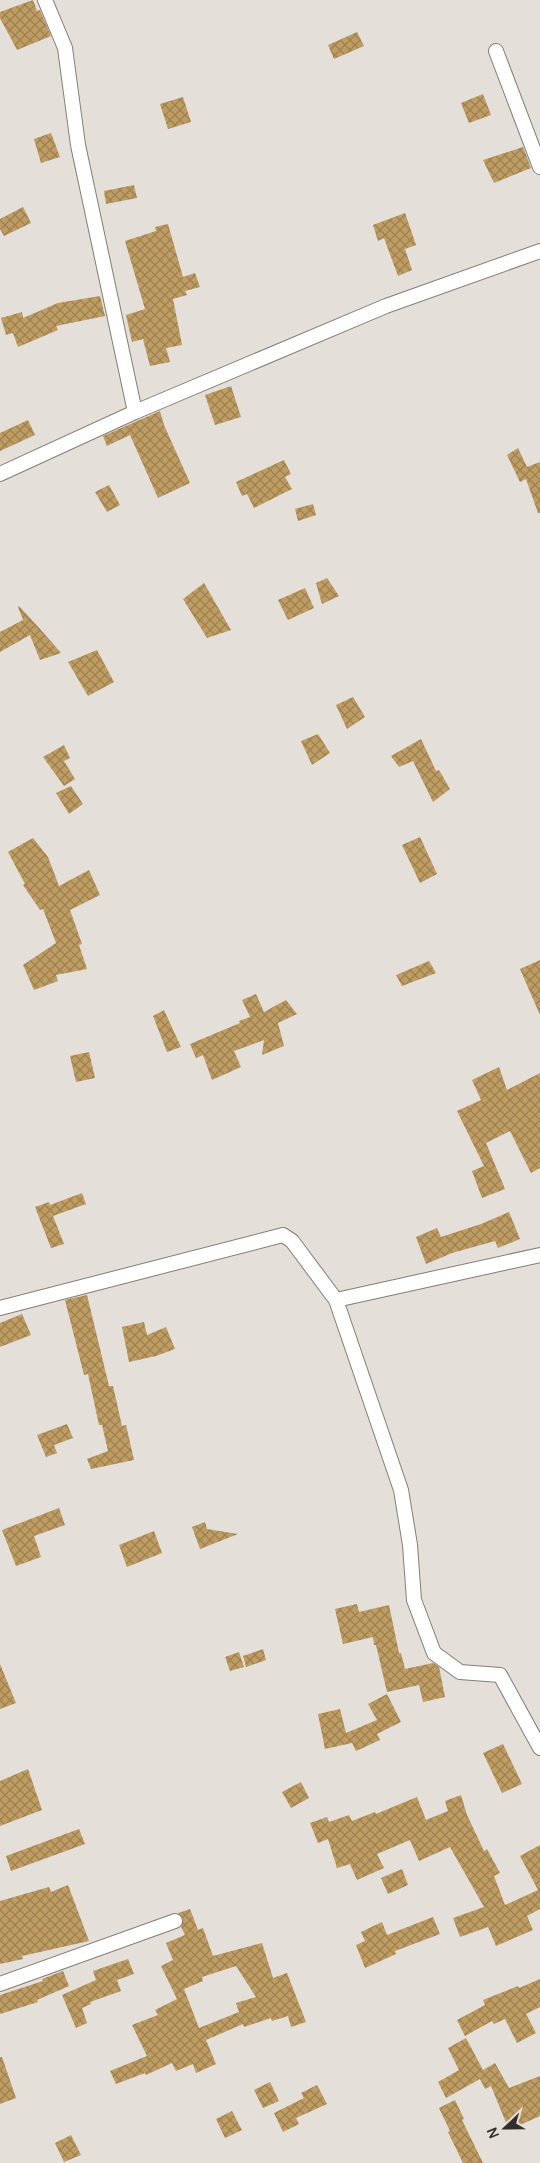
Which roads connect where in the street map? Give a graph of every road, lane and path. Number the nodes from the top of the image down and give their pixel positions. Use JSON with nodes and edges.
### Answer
{"nodes":[{"id":1,"x":45,"y":0,"type":"edge"},
{"id":2,"x":496,"y":50,"type":"dead end"},
{"id":3,"x":540,"y":167,"type":"edge"},
{"id":4,"x":540,"y":251,"type":"edge"},
{"id":5,"x":135,"y":412,"type":"junction"},
{"id":6,"x":0,"y":474,"type":"edge"},
{"id":7,"x":540,"y":1255,"type":"edge"},
{"id":8,"x":336,"y":1300,"type":"junction"},
{"id":9,"x":0,"y":1308,"type":"edge"},
{"id":10,"x":540,"y":1748,"type":"edge"},
{"id":11,"x":175,"y":1921,"type":"dead end"},
{"id":12,"x":0,"y":1984,"type":"edge"}],
"edges":[{"from":1,"to":5,"type":"street"},
{"from":2,"to":3,"type":"street"},
{"from":4,"to":5,"type":"street"},
{"from":5,"to":6,"type":"street"},
{"from":7,"to":8,"type":"street"},
{"from":8,"to":9,"type":"street"},
{"from":8,"to":10,"type":"street"},
{"from":11,"to":12,"type":"street"}]}
